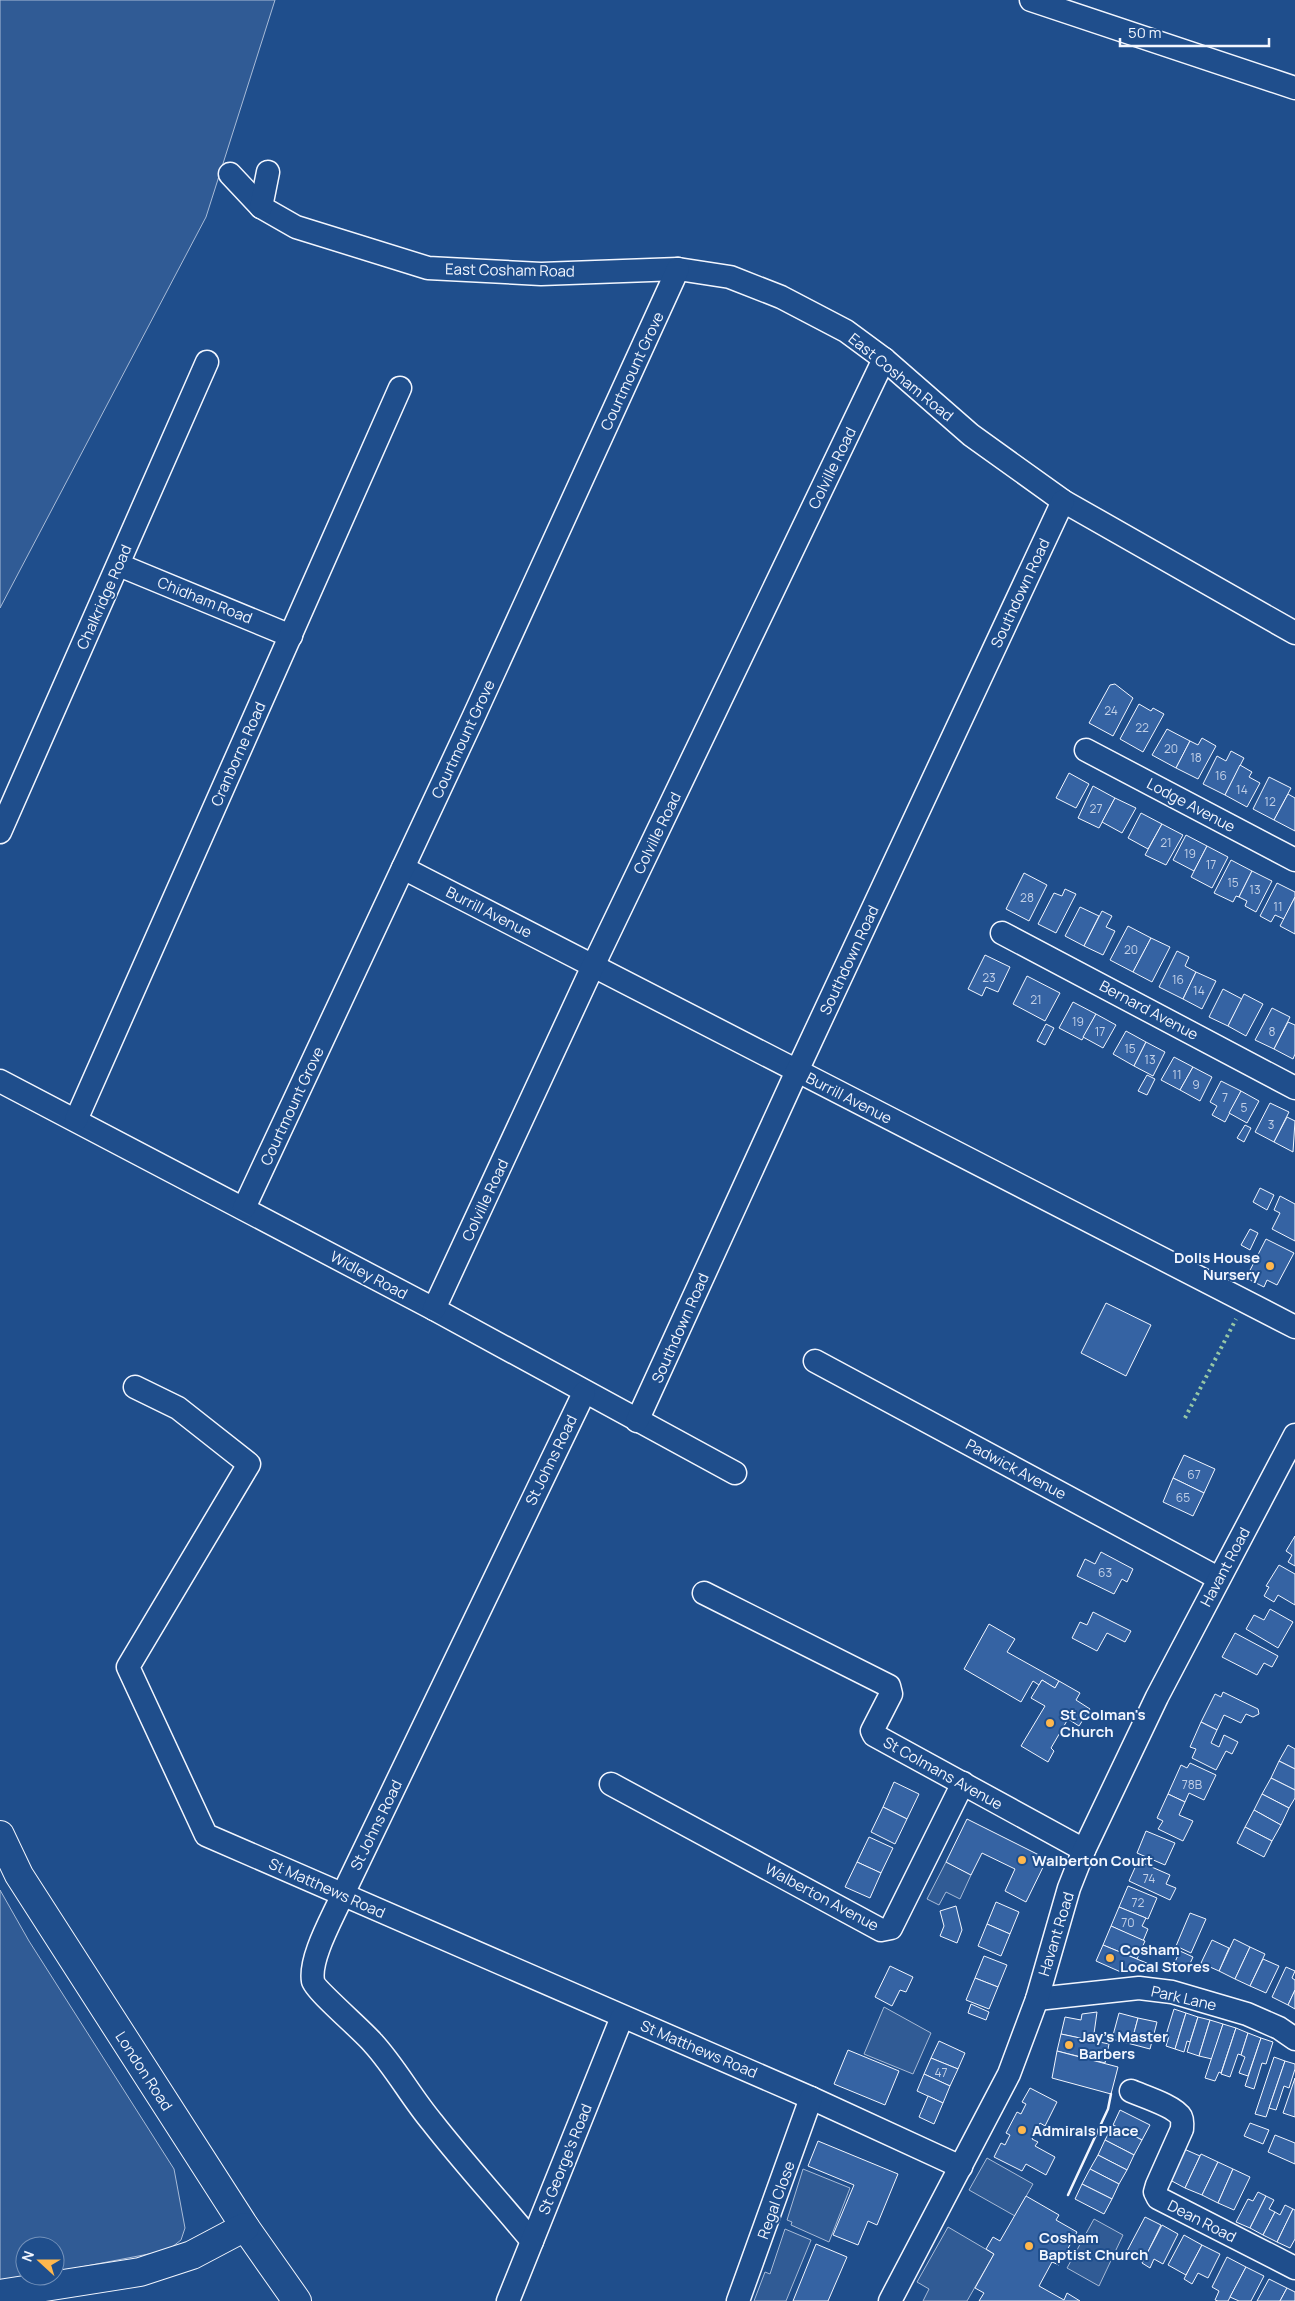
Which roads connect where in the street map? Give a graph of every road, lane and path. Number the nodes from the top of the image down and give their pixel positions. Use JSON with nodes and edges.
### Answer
{"nodes":[{"id":1,"x":1031,"y":0,"type":"edge"},
{"id":2,"x":1295,"y":88,"type":"edge"},
{"id":3,"x":268,"y":172,"type":"dead end"},
{"id":4,"x":230,"y":174,"type":"dead end"},
{"id":5,"x":261,"y":207,"type":"junction"},
{"id":6,"x":678,"y":269,"type":"junction"},
{"id":7,"x":884,"y":359,"type":"junction"},
{"id":8,"x":207,"y":362,"type":"dead end"},
{"id":9,"x":400,"y":388,"type":"dead end"},
{"id":10,"x":1063,"y":501,"type":"junction"},
{"id":11,"x":119,"y":565,"type":"junction"},
{"id":12,"x":1295,"y":633,"type":"edge"},
{"id":13,"x":291,"y":636,"type":"junction"},
{"id":14,"x":1086,"y":750,"type":"dead end"},
{"id":15,"x":0,"y":832,"type":"edge"},
{"id":16,"x":1295,"y":860,"type":"edge"},
{"id":17,"x":403,"y":868,"type":"junction"},
{"id":18,"x":1002,"y":933,"type":"dead end"},
{"id":19,"x":593,"y":966,"type":"junction"},
{"id":20,"x":797,"y":1071,"type":"junction"},
{"id":21,"x":0,"y":1081,"type":"edge"},
{"id":22,"x":1295,"y":1088,"type":"edge"},
{"id":23,"x":76,"y":1120,"type":"junction"},
{"id":24,"x":244,"y":1208,"type":"junction"},
{"id":25,"x":434,"y":1309,"type":"junction"},
{"id":26,"x":1295,"y":1326,"type":"edge"},
{"id":27,"x":815,"y":1361,"type":"dead end"},
{"id":28,"x":135,"y":1386,"type":"dead end"},
{"id":29,"x":584,"y":1392,"type":"junction"},
{"id":30,"x":638,"y":1421,"type":"junction"},
{"id":31,"x":1295,"y":1435,"type":"edge"},
{"id":32,"x":735,"y":1473,"type":"dead end"},
{"id":33,"x":1218,"y":1578,"type":"junction"},
{"id":34,"x":704,"y":1593,"type":"dead end"},
{"id":35,"x":963,"y":1783,"type":"junction"},
{"id":36,"x":612,"y":1784,"type":"dead end"},
{"id":37,"x":0,"y":1835,"type":"edge"},
{"id":38,"x":1084,"y":1850,"type":"junction"},
{"id":39,"x":342,"y":1896,"type":"junction"},
{"id":40,"x":1036,"y":1999,"type":"junction"},
{"id":41,"x":622,"y":2017,"type":"junction"},
{"id":42,"x":1295,"y":2039,"type":"edge"},
{"id":43,"x":1131,"y":2091,"type":"dead end"},
{"id":44,"x":812,"y":2098,"type":"junction"},
{"id":45,"x":961,"y":2167,"type":"junction"},
{"id":46,"x":245,"y":2227,"type":"junction"},
{"id":47,"x":532,"y":2241,"type":"junction"},
{"id":48,"x":1295,"y":2268,"type":"edge"},
{"id":49,"x":0,"y":2294,"type":"edge"},
{"id":50,"x":297,"y":2301,"type":"edge"},
{"id":51,"x":508,"y":2301,"type":"edge"},
{"id":52,"x":738,"y":2301,"type":"edge"},
{"id":53,"x":890,"y":2301,"type":"edge"}],
"edges":[{"from":1,"to":2,"type":"street"},
{"from":3,"to":5,"type":"street"},
{"from":4,"to":5,"type":"street","name":"East Cosham Road"},
{"from":5,"to":6,"type":"street","name":"East Cosham Road"},
{"from":6,"to":7,"type":"street","name":"East Cosham Road"},
{"from":6,"to":17,"type":"street","name":"Courtmount Grove"},
{"from":7,"to":10,"type":"street","name":"East Cosham Road"},
{"from":7,"to":19,"type":"street","name":"Colville Road"},
{"from":8,"to":11,"type":"street","name":"Chalkridge Road"},
{"from":9,"to":13,"type":"street","name":"Cranborne Road"},
{"from":10,"to":12,"type":"street","name":"East Cosham Road"},
{"from":10,"to":20,"type":"street","name":"Southdown Road"},
{"from":11,"to":13,"type":"street","name":"Chidham Road"},
{"from":11,"to":15,"type":"street","name":"Chalkridge Road"},
{"from":13,"to":23,"type":"street","name":"Cranborne Road"},
{"from":14,"to":16,"type":"street","name":"Lodge Avenue"},
{"from":17,"to":19,"type":"street","name":"Burrill Avenue"},
{"from":17,"to":24,"type":"street","name":"Courtmount Grove"},
{"from":18,"to":22,"type":"street","name":"Bernard Avenue"},
{"from":19,"to":20,"type":"street","name":"Burrill Avenue"},
{"from":19,"to":25,"type":"street","name":"Colville Road"},
{"from":20,"to":26,"type":"street","name":"Burrill Avenue"},
{"from":20,"to":30,"type":"street","name":"Southdown Road"},
{"from":21,"to":23,"type":"street","name":"Widley Road"},
{"from":23,"to":24,"type":"street","name":"Widley Road"},
{"from":24,"to":25,"type":"street","name":"Widley Road"},
{"from":25,"to":29,"type":"street","name":"Widley Road"},
{"from":27,"to":33,"type":"street","name":"Padwick Avenue"},
{"from":28,"to":39,"type":"street","name":"St Matthews Road"},
{"from":29,"to":30,"type":"street","name":"Widley Road"},
{"from":29,"to":39,"type":"street","name":"St Johns Road"},
{"from":30,"to":32,"type":"street","name":"Widley Road"},
{"from":31,"to":33,"type":"street","name":"Havant Road"},
{"from":33,"to":38,"type":"street","name":"Havant Road"},
{"from":34,"to":35,"type":"street","name":"St Colmans Avenue"},
{"from":35,"to":36,"type":"street","name":"Walberton Avenue"},
{"from":35,"to":38,"type":"street","name":"St Colmans Avenue"},
{"from":37,"to":46,"type":"main road","name":"London Road"},
{"from":38,"to":40,"type":"street","name":"Havant Road"},
{"from":39,"to":41,"type":"street","name":"St Matthews Road"},
{"from":39,"to":47,"type":"street","name":"St Johns Road"},
{"from":40,"to":42,"type":"street","name":"Park Lane"},
{"from":40,"to":45,"type":"street","name":"Havant Road"},
{"from":41,"to":44,"type":"street","name":"St Matthews Road"},
{"from":41,"to":47,"type":"street","name":"St George's Road"},
{"from":43,"to":48,"type":"street","name":"Dean Road"},
{"from":44,"to":45,"type":"street","name":"St Matthews Road"},
{"from":44,"to":52,"type":"street","name":"Regal Close"},
{"from":45,"to":53,"type":"street","name":"Havant Road"},
{"from":46,"to":49,"type":"main road"},
{"from":46,"to":50,"type":"main road","name":"London Road"},
{"from":47,"to":51,"type":"street","name":"St George's Road"}]}
